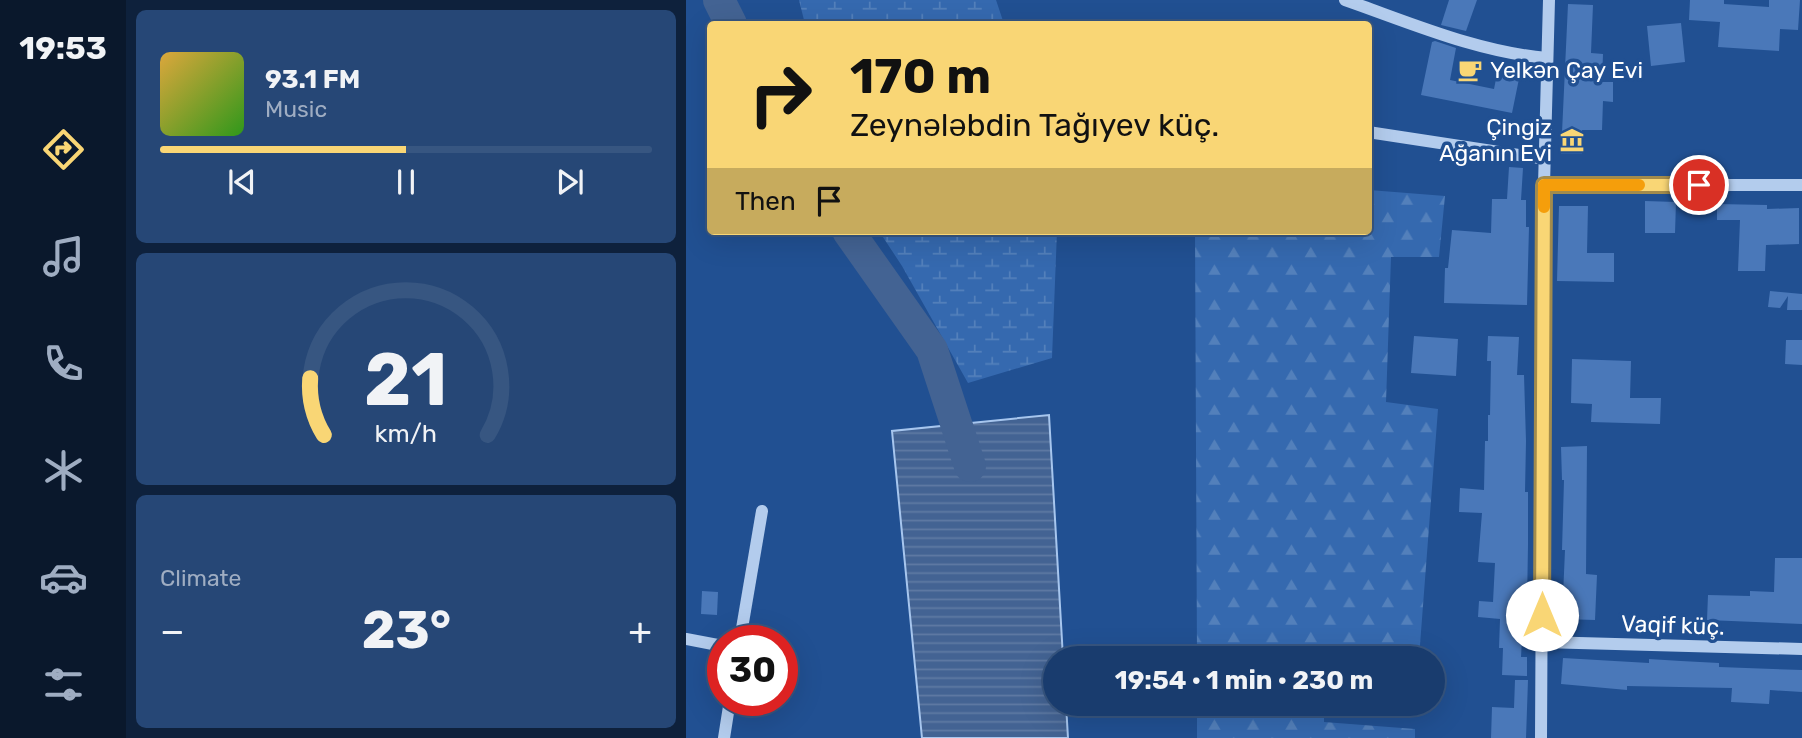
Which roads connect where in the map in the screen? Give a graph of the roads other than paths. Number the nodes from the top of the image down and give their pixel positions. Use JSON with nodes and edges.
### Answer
{"nodes":[{"id":1,"x":1345,"y":0,"type":"edge"},
{"id":2,"x":1549,"y":0,"type":"edge"},
{"id":3,"x":1547,"y":58,"type":"junction"},
{"id":4,"x":1372,"y":133,"type":"edge"},
{"id":5,"x":1545,"y":159,"type":"junction"},
{"id":6,"x":1544,"y":185,"type":"junction"},
{"id":7,"x":1802,"y":185,"type":"edge"},
{"id":8,"x":762,"y":511,"type":"dead end"},
{"id":9,"x":743,"y":625,"type":"edge"},
{"id":10,"x":686,"y":639,"type":"edge"},
{"id":11,"x":1542,"y":642,"type":"junction"},
{"id":12,"x":707,"y":643,"type":"edge"},
{"id":13,"x":1802,"y":649,"type":"edge"},
{"id":14,"x":727,"y":716,"type":"edge"},
{"id":15,"x":724,"y":738,"type":"edge"},
{"id":16,"x":1541,"y":738,"type":"edge"}],
"edges":[{"from":1,"to":3,"type":"street"},
{"from":2,"to":3,"type":"street"},
{"from":3,"to":5,"type":"street"},
{"from":4,"to":5,"type":"street"},
{"from":5,"to":6,"type":"street"},
{"from":6,"to":7,"type":"street"},
{"from":6,"to":11,"type":"street"},
{"from":8,"to":9,"type":"street"},
{"from":10,"to":12,"type":"street"},
{"from":11,"to":13,"type":"street","name":"Vaqif küç."},
{"from":11,"to":16,"type":"street"},
{"from":14,"to":15,"type":"street"}]}
